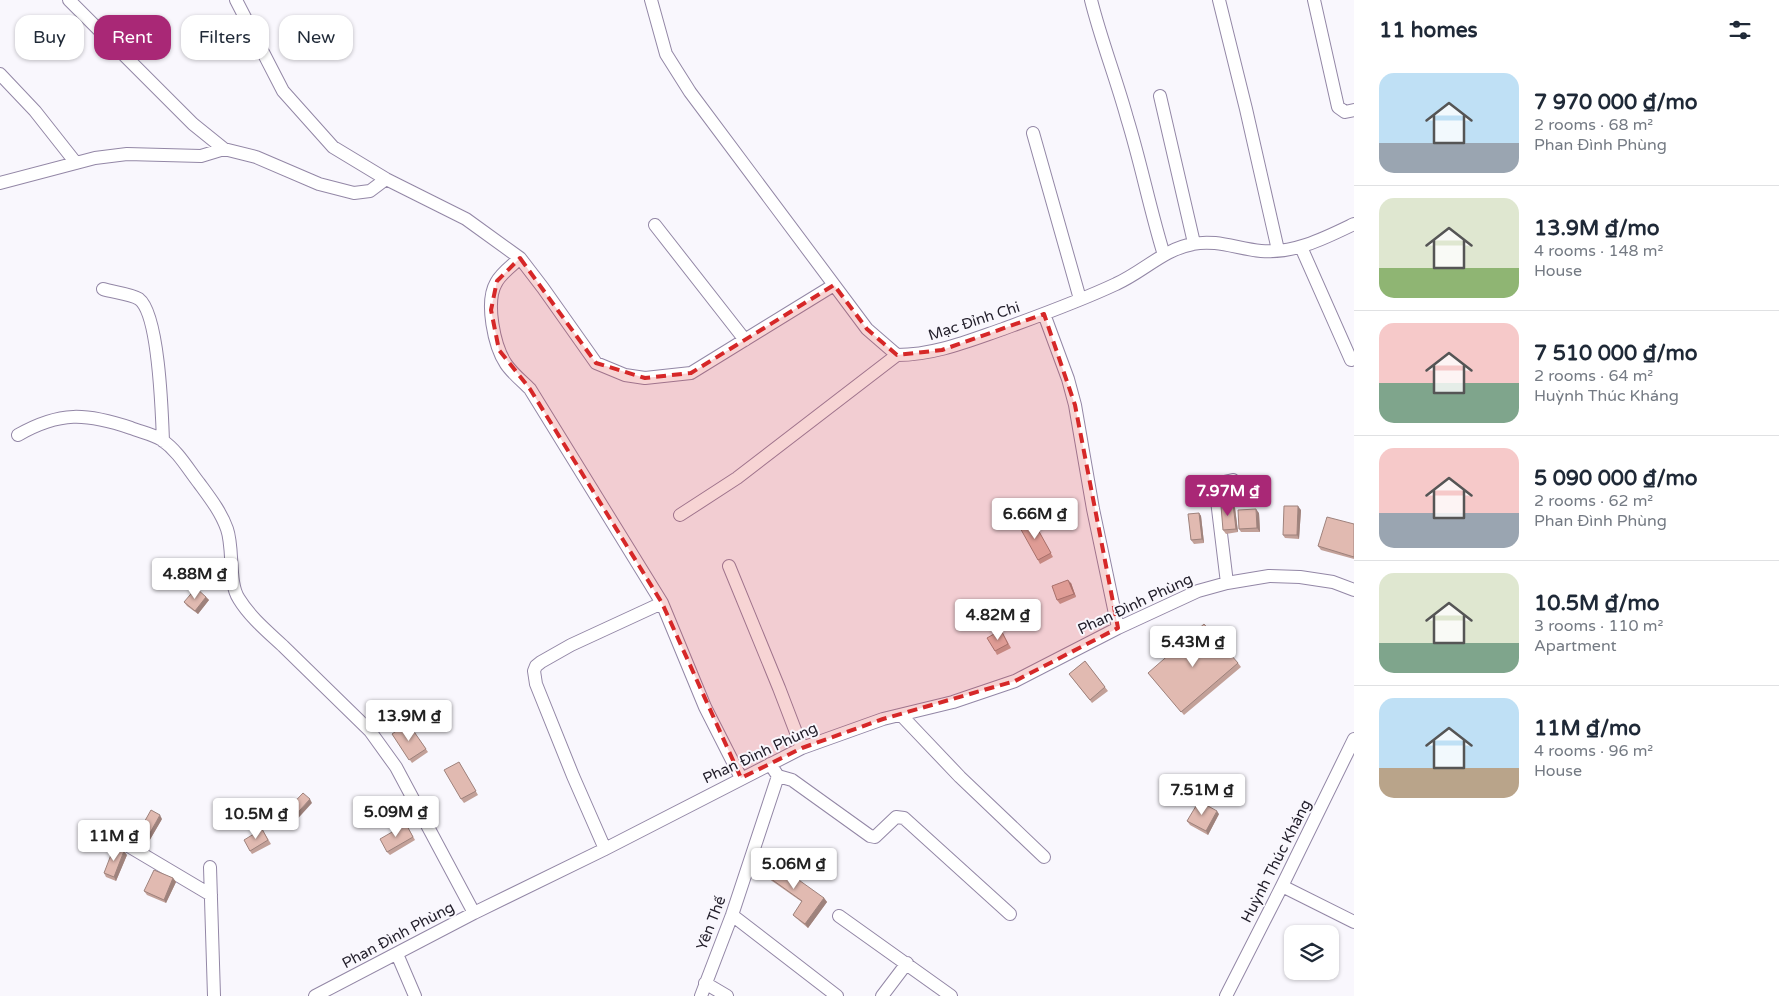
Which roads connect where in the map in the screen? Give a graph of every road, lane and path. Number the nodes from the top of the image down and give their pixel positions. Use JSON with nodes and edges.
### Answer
{"nodes":[{"id":1,"x":69,"y":0,"type":"edge"},
{"id":2,"x":236,"y":0,"type":"edge"},
{"id":3,"x":651,"y":0,"type":"edge"},
{"id":4,"x":1091,"y":0,"type":"edge"},
{"id":5,"x":1219,"y":0,"type":"edge"},
{"id":6,"x":1314,"y":0,"type":"edge"},
{"id":7,"x":0,"y":74,"type":"edge"},
{"id":8,"x":1160,"y":96,"type":"dead end"},
{"id":9,"x":1354,"y":110,"type":"edge"},
{"id":10,"x":1033,"y":134,"type":"dead end"},
{"id":11,"x":224,"y":149,"type":"junction"},
{"id":12,"x":76,"y":163,"type":"junction"},
{"id":13,"x":386,"y":179,"type":"junction"},
{"id":14,"x":0,"y":184,"type":"edge"},
{"id":15,"x":1354,"y":224,"type":"edge"},
{"id":16,"x":655,"y":225,"type":"dead end"},
{"id":17,"x":1194,"y":244,"type":"junction"},
{"id":18,"x":1301,"y":248,"type":"junction"},
{"id":19,"x":1278,"y":250,"type":"junction"},
{"id":20,"x":1164,"y":255,"type":"junction"},
{"id":21,"x":520,"y":258,"type":"junction"},
{"id":22,"x":834,"y":285,"type":"junction"},
{"id":23,"x":102,"y":289,"type":"dead end"},
{"id":24,"x":1080,"y":299,"type":"junction"},
{"id":25,"x":1044,"y":314,"type":"junction"},
{"id":26,"x":745,"y":340,"type":"junction"},
{"id":27,"x":897,"y":355,"type":"junction"},
{"id":28,"x":1351,"y":360,"type":"dead end"},
{"id":29,"x":18,"y":435,"type":"dead end"},
{"id":30,"x":163,"y":441,"type":"junction"},
{"id":31,"x":1233,"y":480,"type":"dead end"},
{"id":32,"x":680,"y":515,"type":"dead end"},
{"id":33,"x":729,"y":566,"type":"dead end"},
{"id":34,"x":1227,"y":583,"type":"junction"},
{"id":35,"x":1354,"y":590,"type":"edge"},
{"id":36,"x":662,"y":603,"type":"junction"},
{"id":37,"x":1118,"y":628,"type":"junction"},
{"id":38,"x":901,"y":715,"type":"junction"},
{"id":39,"x":1354,"y":739,"type":"edge"},
{"id":40,"x":802,"y":748,"type":"junction"},
{"id":41,"x":770,"y":764,"type":"junction"},
{"id":42,"x":778,"y":776,"type":"junction"},
{"id":43,"x":741,"y":778,"type":"junction"},
{"id":44,"x":115,"y":838,"type":"dead end"},
{"id":45,"x":605,"y":849,"type":"junction"},
{"id":46,"x":1044,"y":857,"type":"dead end"},
{"id":47,"x":210,"y":867,"type":"dead end"},
{"id":48,"x":1282,"y":886,"type":"junction"},
{"id":49,"x":211,"y":895,"type":"junction"},
{"id":50,"x":474,"y":913,"type":"junction"},
{"id":51,"x":732,"y":914,"type":"junction"},
{"id":52,"x":1010,"y":914,"type":"dead end"},
{"id":53,"x":839,"y":916,"type":"dead end"},
{"id":54,"x":1354,"y":922,"type":"edge"},
{"id":55,"x":397,"y":954,"type":"junction"},
{"id":56,"x":907,"y":963,"type":"junction"},
{"id":57,"x":706,"y":983,"type":"junction"},
{"id":58,"x":214,"y":996,"type":"edge"},
{"id":59,"x":315,"y":996,"type":"edge"},
{"id":60,"x":415,"y":996,"type":"edge"},
{"id":61,"x":701,"y":996,"type":"edge"},
{"id":62,"x":726,"y":996,"type":"edge"},
{"id":63,"x":837,"y":996,"type":"edge"},
{"id":64,"x":882,"y":996,"type":"edge"},
{"id":65,"x":951,"y":996,"type":"edge"},
{"id":66,"x":1226,"y":996,"type":"edge"}],
"edges":[{"from":1,"to":11,"type":"street"},
{"from":2,"to":13,"type":"street"},
{"from":3,"to":22,"type":"street"},
{"from":4,"to":20,"type":"street"},
{"from":5,"to":19,"type":"street"},
{"from":6,"to":9,"type":"street"},
{"from":7,"to":12,"type":"street"},
{"from":8,"to":17,"type":"street"},
{"from":10,"to":24,"type":"street"},
{"from":11,"to":12,"type":"street"},
{"from":11,"to":13,"type":"street"},
{"from":12,"to":14,"type":"street"},
{"from":13,"to":21,"type":"street"},
{"from":15,"to":18,"type":"street","name":"Mạc Đỉnh Chi"},
{"from":16,"to":26,"type":"street"},
{"from":17,"to":19,"type":"street","name":"Mạc Đỉnh Chi"},
{"from":17,"to":20,"type":"street","name":"Mạc Đỉnh Chi"},
{"from":18,"to":19,"type":"street","name":"Mạc Đỉnh Chi"},
{"from":18,"to":28,"type":"street"},
{"from":20,"to":24,"type":"street","name":"Mạc Đỉnh Chi"},
{"from":21,"to":26,"type":"street"},
{"from":21,"to":36,"type":"street"},
{"from":22,"to":26,"type":"street"},
{"from":22,"to":27,"type":"street"},
{"from":23,"to":30,"type":"street"},
{"from":24,"to":25,"type":"street","name":"Mạc Đỉnh Chi"},
{"from":25,"to":27,"type":"street","name":"Mạc Đỉnh Chi"},
{"from":25,"to":37,"type":"street"},
{"from":27,"to":32,"type":"street"},
{"from":29,"to":30,"type":"street"},
{"from":30,"to":50,"type":"street"},
{"from":31,"to":34,"type":"street"},
{"from":33,"to":40,"type":"street"},
{"from":34,"to":35,"type":"street","name":"Phan Đình Phùng"},
{"from":34,"to":37,"type":"street","name":"Phan Đình Phùng"},
{"from":36,"to":43,"type":"street"},
{"from":36,"to":45,"type":"street"},
{"from":37,"to":38,"type":"street","name":"Phan Đình Phùng"},
{"from":38,"to":40,"type":"street","name":"Phan Đình Phùng"},
{"from":38,"to":46,"type":"street"},
{"from":39,"to":48,"type":"street","name":"Huỳnh Thúc Kháng"},
{"from":40,"to":41,"type":"street","name":"Phan Đình Phùng"},
{"from":41,"to":42,"type":"street"},
{"from":41,"to":43,"type":"street","name":"Phan Đình Phùng"},
{"from":42,"to":51,"type":"street","name":"Yên Thế"},
{"from":42,"to":52,"type":"street"},
{"from":43,"to":45,"type":"street","name":"Phan Đình Phùng"},
{"from":44,"to":49,"type":"street"},
{"from":45,"to":50,"type":"street","name":"Phan Đình Phùng"},
{"from":47,"to":49,"type":"street"},
{"from":48,"to":54,"type":"street"},
{"from":48,"to":66,"type":"street","name":"Huỳnh Thúc Kháng"},
{"from":49,"to":58,"type":"street"},
{"from":50,"to":55,"type":"street","name":"Phan Đình Phùng"},
{"from":51,"to":57,"type":"street","name":"Yên Thế"},
{"from":51,"to":63,"type":"street"},
{"from":53,"to":56,"type":"street"},
{"from":55,"to":59,"type":"street","name":"Phan Đình Phùng"},
{"from":55,"to":60,"type":"street"},
{"from":56,"to":64,"type":"street"},
{"from":56,"to":65,"type":"street"},
{"from":57,"to":61,"type":"street","name":"Yên Thế"},
{"from":57,"to":62,"type":"street"}]}
